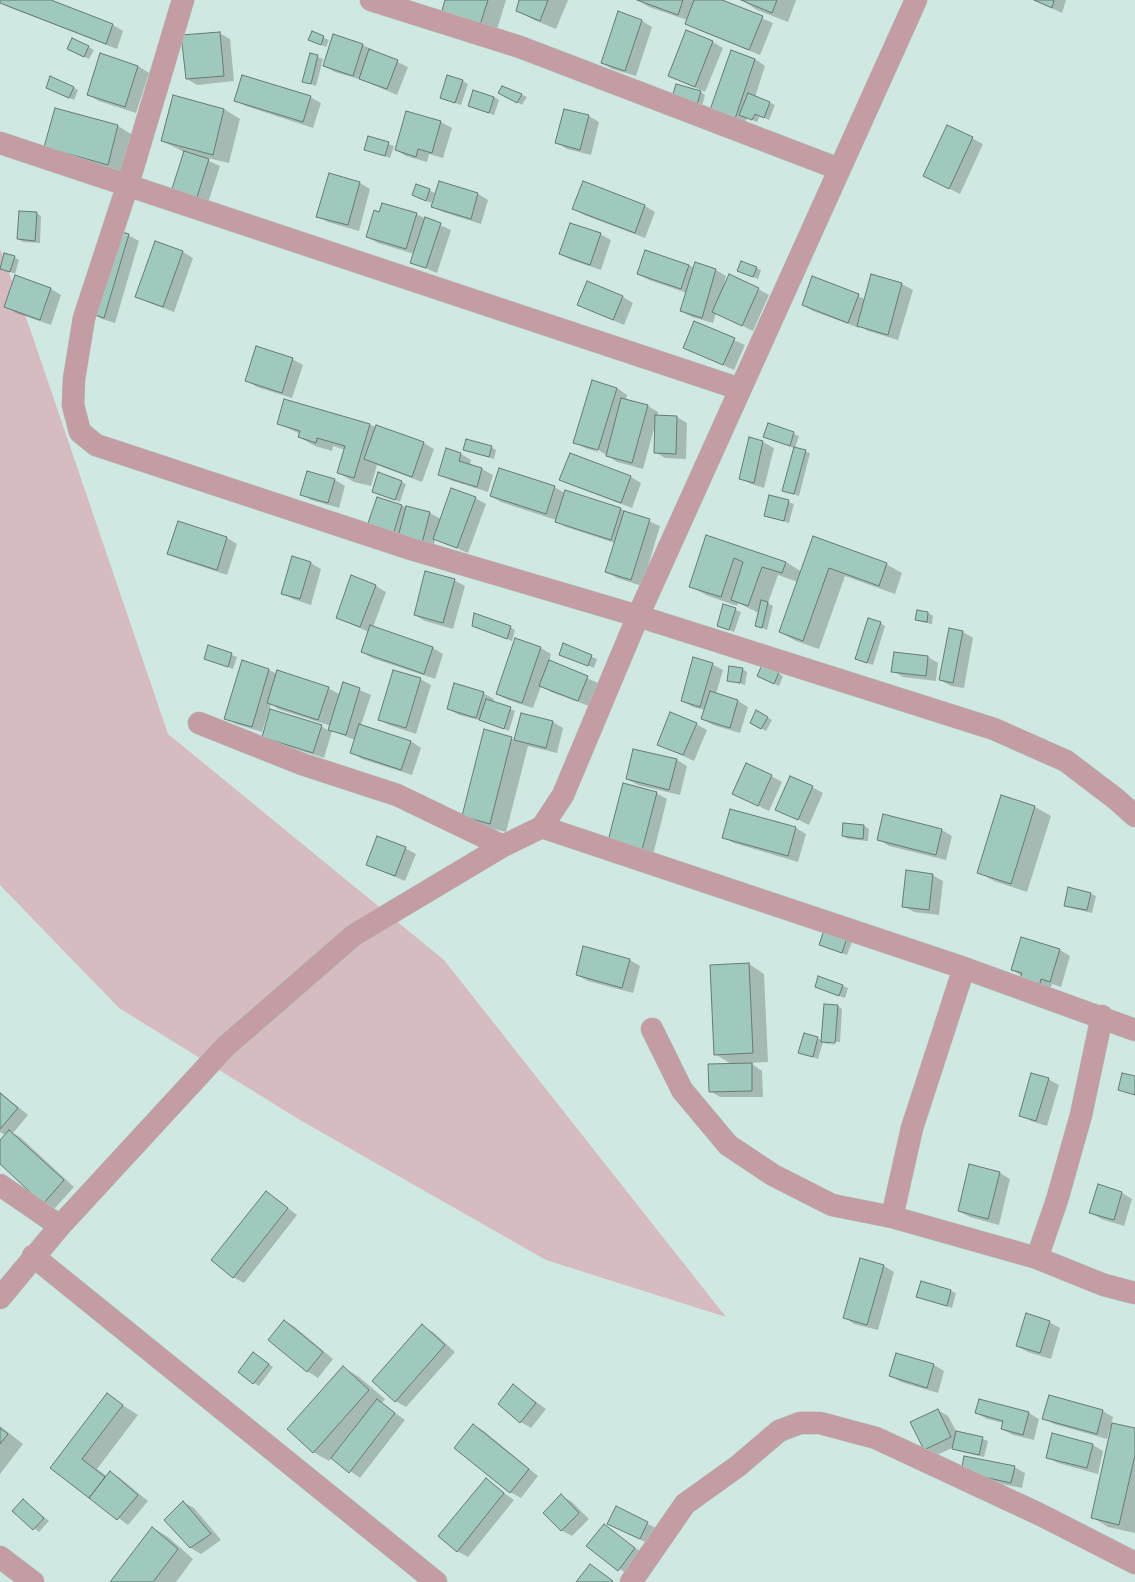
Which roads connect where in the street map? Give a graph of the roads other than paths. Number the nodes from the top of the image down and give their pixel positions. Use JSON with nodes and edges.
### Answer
{"nodes":[{"id":1,"x":183,"y":0,"type":"edge"},
{"id":2,"x":371,"y":0,"type":"edge"},
{"id":3,"x":916,"y":0,"type":"edge"},
{"id":4,"x":0,"y":143,"type":"edge"},
{"id":5,"x":839,"y":169,"type":"junction"},
{"id":6,"x":128,"y":184,"type":"junction"},
{"id":7,"x":740,"y":389,"type":"junction"},
{"id":8,"x":638,"y":616,"type":"junction"},
{"id":9,"x":199,"y":723,"type":"dead end"},
{"id":10,"x":1135,"y":816,"type":"edge"},
{"id":11,"x":542,"y":827,"type":"junction"},
{"id":12,"x":503,"y":846,"type":"junction"},
{"id":13,"x":964,"y":968,"type":"junction"},
{"id":14,"x":1102,"y":1016,"type":"junction"},
{"id":15,"x":652,"y":1028,"type":"dead end"},
{"id":16,"x":1135,"y":1030,"type":"edge"},
{"id":17,"x":0,"y":1185,"type":"edge"},
{"id":18,"x":892,"y":1217,"type":"junction"},
{"id":19,"x":60,"y":1226,"type":"junction"},
{"id":20,"x":33,"y":1256,"type":"junction"},
{"id":21,"x":1037,"y":1258,"type":"junction"},
{"id":22,"x":1135,"y":1293,"type":"edge"},
{"id":23,"x":0,"y":1298,"type":"edge"},
{"id":24,"x":0,"y":1556,"type":"edge"},
{"id":25,"x":1135,"y":1563,"type":"edge"},
{"id":26,"x":33,"y":1582,"type":"edge"},
{"id":27,"x":436,"y":1582,"type":"edge"},
{"id":28,"x":631,"y":1582,"type":"edge"}],
"edges":[{"from":1,"to":6,"type":"street"},
{"from":2,"to":5,"type":"street"},
{"from":3,"to":5,"type":"street"},
{"from":4,"to":6,"type":"street"},
{"from":5,"to":7,"type":"street"},
{"from":6,"to":7,"type":"street"},
{"from":6,"to":8,"type":"street"},
{"from":7,"to":8,"type":"street"},
{"from":8,"to":10,"type":"street"},
{"from":8,"to":11,"type":"street"},
{"from":9,"to":12,"type":"street"},
{"from":11,"to":12,"type":"street"},
{"from":11,"to":13,"type":"street"},
{"from":12,"to":19,"type":"street"},
{"from":13,"to":14,"type":"street"},
{"from":13,"to":18,"type":"street"},
{"from":14,"to":16,"type":"street"},
{"from":14,"to":21,"type":"street"},
{"from":15,"to":18,"type":"street"},
{"from":17,"to":19,"type":"street"},
{"from":18,"to":21,"type":"street"},
{"from":19,"to":20,"type":"street"},
{"from":20,"to":23,"type":"street"},
{"from":20,"to":27,"type":"street"},
{"from":21,"to":22,"type":"street"},
{"from":24,"to":26,"type":"street"},
{"from":25,"to":28,"type":"street"}]}
